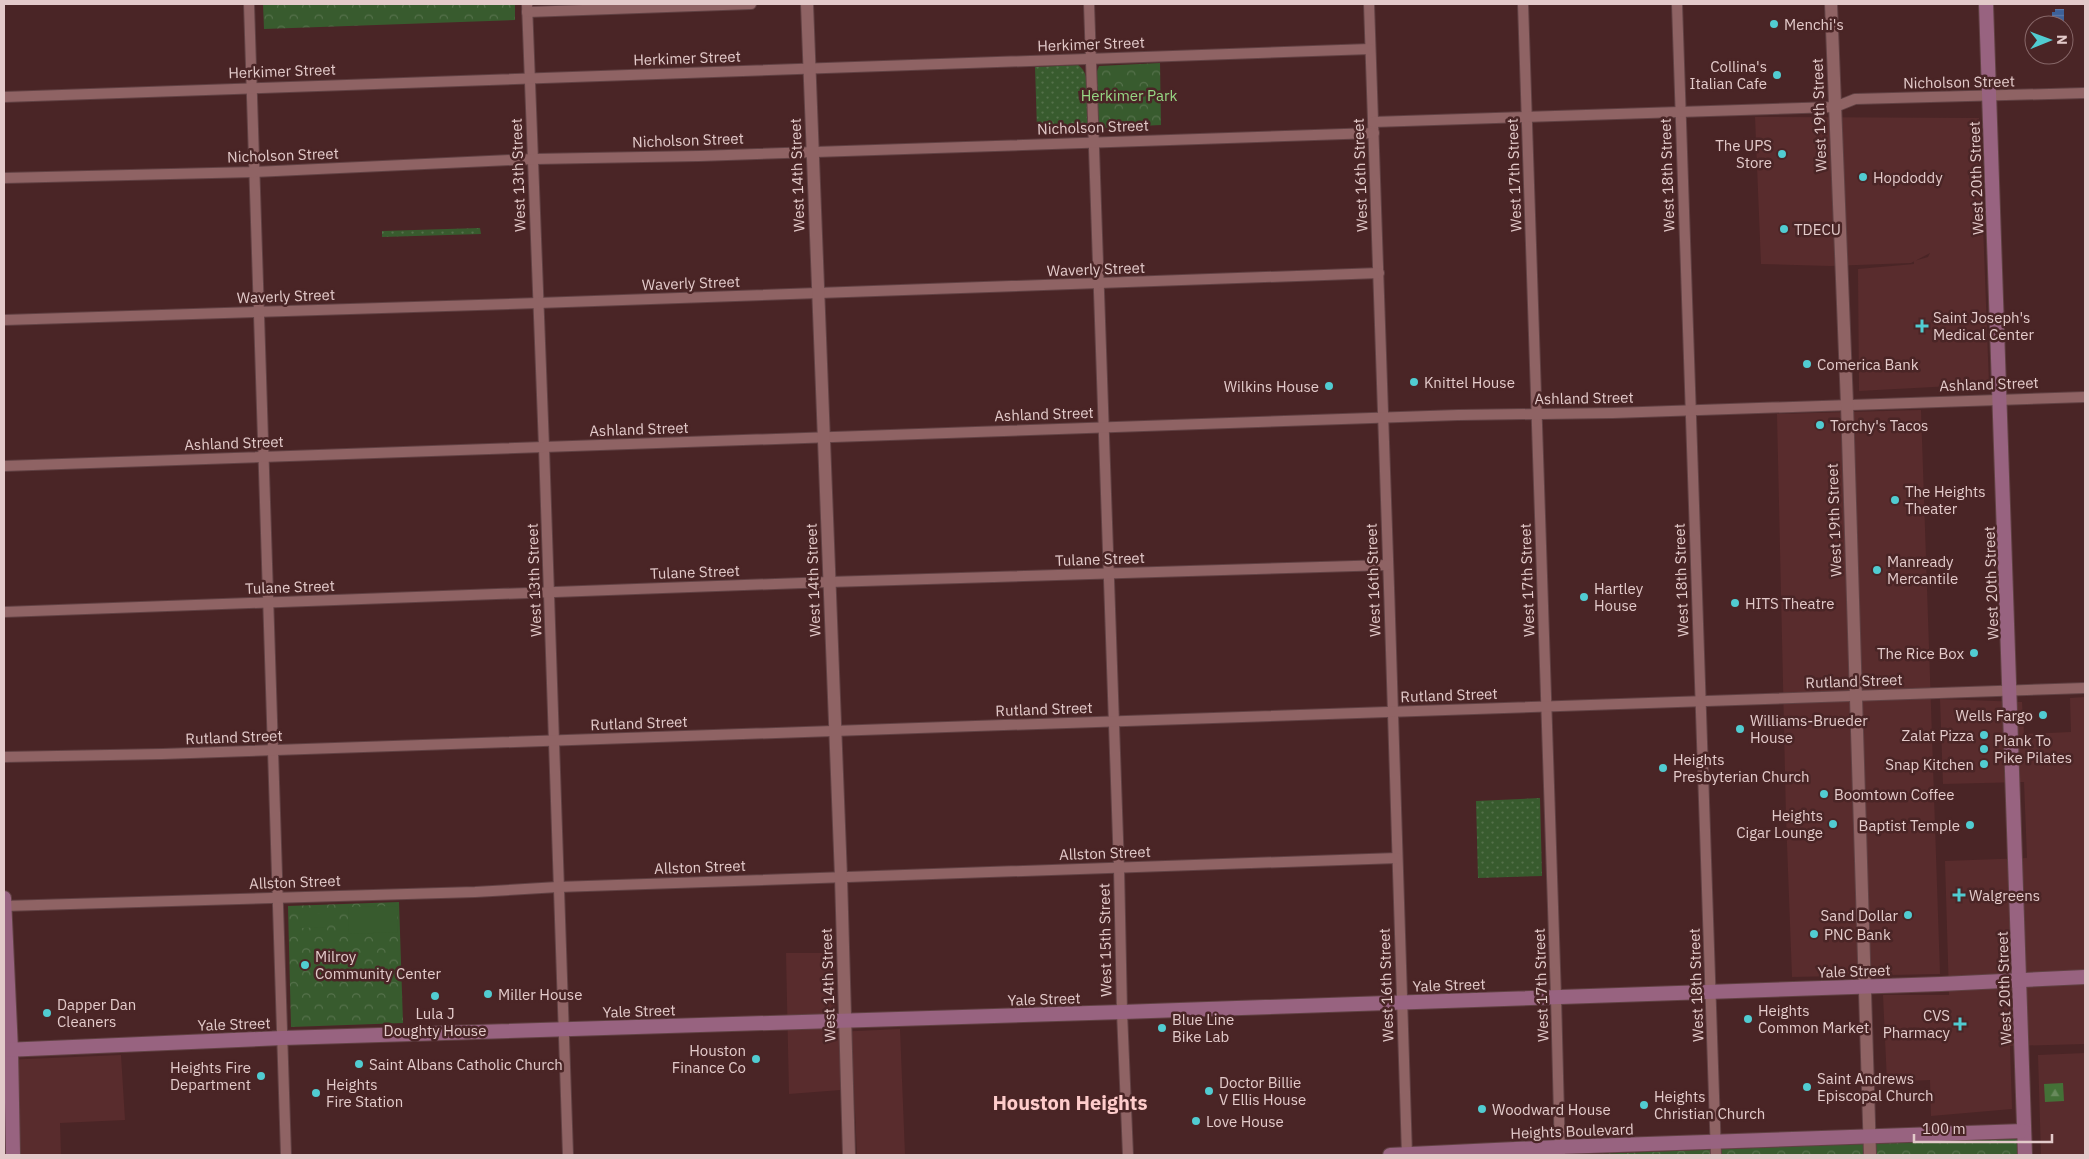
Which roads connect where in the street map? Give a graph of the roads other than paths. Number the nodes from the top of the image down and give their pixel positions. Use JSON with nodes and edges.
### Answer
{"nodes":[{"id":1,"x":249,"y":4,"type":"edge"},
{"id":2,"x":751,"y":4,"type":"edge"},
{"id":3,"x":807,"y":4,"type":"edge"},
{"id":4,"x":1089,"y":4,"type":"edge"},
{"id":5,"x":1369,"y":4,"type":"edge"},
{"id":6,"x":1523,"y":4,"type":"edge"},
{"id":7,"x":1677,"y":4,"type":"edge"},
{"id":8,"x":1831,"y":4,"type":"edge"},
{"id":9,"x":1986,"y":4,"type":"edge"},
{"id":10,"x":527,"y":8,"type":"edge"},
{"id":11,"x":1370,"y":49,"type":"junction"},
{"id":12,"x":1091,"y":59,"type":"junction"},
{"id":13,"x":810,"y":69,"type":"junction"},
{"id":14,"x":530,"y":78,"type":"junction"},
{"id":15,"x":251,"y":88,"type":"junction"},
{"id":16,"x":2085,"y":93,"type":"edge"},
{"id":17,"x":1990,"y":96,"type":"junction"},
{"id":18,"x":4,"y":97,"type":"edge"},
{"id":19,"x":1835,"y":106,"type":"junction"},
{"id":20,"x":1680,"y":112,"type":"junction"},
{"id":21,"x":1528,"y":116,"type":"junction"},
{"id":22,"x":1373,"y":122,"type":"junction"},
{"id":23,"x":1374,"y":134,"type":"junction"},
{"id":24,"x":1093,"y":143,"type":"junction"},
{"id":25,"x":812,"y":151,"type":"junction"},
{"id":26,"x":534,"y":159,"type":"junction"},
{"id":27,"x":254,"y":172,"type":"junction"},
{"id":28,"x":4,"y":178,"type":"edge"},
{"id":29,"x":1379,"y":273,"type":"junction"},
{"id":30,"x":1098,"y":284,"type":"junction"},
{"id":31,"x":818,"y":293,"type":"junction"},
{"id":32,"x":538,"y":303,"type":"junction"},
{"id":33,"x":259,"y":312,"type":"junction"},
{"id":34,"x":4,"y":320,"type":"edge"},
{"id":35,"x":2085,"y":396,"type":"edge"},
{"id":36,"x":2000,"y":398,"type":"junction"},
{"id":37,"x":1847,"y":404,"type":"junction"},
{"id":38,"x":1690,"y":410,"type":"junction"},
{"id":39,"x":1537,"y":413,"type":"junction"},
{"id":40,"x":1384,"y":418,"type":"junction"},
{"id":41,"x":1103,"y":427,"type":"junction"},
{"id":42,"x":824,"y":438,"type":"junction"},
{"id":43,"x":544,"y":447,"type":"junction"},
{"id":44,"x":264,"y":457,"type":"junction"},
{"id":45,"x":4,"y":466,"type":"edge"},
{"id":46,"x":1388,"y":565,"type":"junction"},
{"id":47,"x":1108,"y":574,"type":"junction"},
{"id":48,"x":829,"y":582,"type":"junction"},
{"id":49,"x":549,"y":593,"type":"junction"},
{"id":50,"x":268,"y":602,"type":"junction"},
{"id":51,"x":4,"y":612,"type":"edge"},
{"id":52,"x":2085,"y":688,"type":"edge"},
{"id":53,"x":2010,"y":690,"type":"junction"},
{"id":54,"x":1855,"y":696,"type":"junction"},
{"id":55,"x":1701,"y":701,"type":"junction"},
{"id":56,"x":1546,"y":706,"type":"junction"},
{"id":57,"x":1392,"y":712,"type":"junction"},
{"id":58,"x":1114,"y":721,"type":"junction"},
{"id":59,"x":835,"y":731,"type":"junction"},
{"id":60,"x":553,"y":741,"type":"junction"},
{"id":61,"x":273,"y":750,"type":"junction"},
{"id":62,"x":4,"y":757,"type":"edge"},
{"id":63,"x":1397,"y":858,"type":"junction"},
{"id":64,"x":1119,"y":868,"type":"junction"},
{"id":65,"x":841,"y":877,"type":"junction"},
{"id":66,"x":558,"y":887,"type":"junction"},
{"id":67,"x":4,"y":898,"type":"edge"},
{"id":68,"x":277,"y":898,"type":"junction"},
{"id":69,"x":4,"y":906,"type":"edge"},
{"id":70,"x":2085,"y":977,"type":"edge"},
{"id":71,"x":2020,"y":980,"type":"junction"},
{"id":72,"x":1865,"y":987,"type":"junction"},
{"id":73,"x":1712,"y":992,"type":"junction"},
{"id":74,"x":1556,"y":997,"type":"junction"},
{"id":75,"x":1402,"y":1003,"type":"junction"},
{"id":76,"x":1122,"y":1012,"type":"junction"},
{"id":77,"x":845,"y":1020,"type":"junction"},
{"id":78,"x":564,"y":1029,"type":"junction"},
{"id":79,"x":282,"y":1038,"type":"junction"},
{"id":80,"x":7,"y":1050,"type":"edge"},
{"id":81,"x":2024,"y":1131,"type":"junction"},
{"id":82,"x":1869,"y":1137,"type":"junction"},
{"id":83,"x":1716,"y":1149,"type":"edge"},
{"id":84,"x":1560,"y":1151,"type":"edge"},
{"id":85,"x":13,"y":1155,"type":"edge"},
{"id":86,"x":286,"y":1155,"type":"edge"},
{"id":87,"x":568,"y":1155,"type":"edge"},
{"id":88,"x":849,"y":1155,"type":"edge"},
{"id":89,"x":1128,"y":1155,"type":"edge"},
{"id":90,"x":1390,"y":1155,"type":"edge"},
{"id":91,"x":1407,"y":1155,"type":"edge"},
{"id":92,"x":1870,"y":1155,"type":"edge"},
{"id":93,"x":2025,"y":1155,"type":"edge"}],
"edges":[{"from":1,"to":15,"type":"street"},
{"from":2,"to":10,"type":"street"},
{"from":3,"to":13,"type":"street","name":"West 14th Street"},
{"from":4,"to":12,"type":"street","name":"West 15th Street"},
{"from":5,"to":11,"type":"street","name":"West 16th Street"},
{"from":6,"to":21,"type":"street","name":"West 17th Street"},
{"from":7,"to":20,"type":"street","name":"West 18th Street"},
{"from":8,"to":19,"type":"street","name":"West 19th Street"},
{"from":9,"to":17,"type":"main road","name":"West 20th Street"},
{"from":10,"to":14,"type":"street","name":"West 13th Street"},
{"from":11,"to":12,"type":"street","name":"Herkimer Street"},
{"from":11,"to":22,"type":"street","name":"West 16th Street"},
{"from":12,"to":13,"type":"street","name":"Herkimer Street"},
{"from":12,"to":24,"type":"street","name":"West 15th Street"},
{"from":13,"to":14,"type":"street","name":"Herkimer Street"},
{"from":13,"to":25,"type":"street","name":"West 14th Street"},
{"from":14,"to":15,"type":"street","name":"Herkimer Street"},
{"from":14,"to":26,"type":"street","name":"West 13th Street"},
{"from":15,"to":18,"type":"street","name":"Herkimer Street"},
{"from":15,"to":27,"type":"street"},
{"from":16,"to":17,"type":"street","name":"Nicholson Street"},
{"from":17,"to":19,"type":"street","name":"Nicholson Street"},
{"from":17,"to":36,"type":"main road","name":"West 20th Street"},
{"from":19,"to":20,"type":"street","name":"Nicholson Street"},
{"from":19,"to":37,"type":"street","name":"West 19th Street"},
{"from":20,"to":21,"type":"street","name":"Nicholson Street"},
{"from":20,"to":38,"type":"street","name":"West 18th Street"},
{"from":21,"to":22,"type":"street","name":"Nicholson Street"},
{"from":21,"to":39,"type":"street","name":"West 17th Street"},
{"from":22,"to":23,"type":"street","name":"West 16th Street"},
{"from":23,"to":24,"type":"street","name":"Nicholson Street"},
{"from":23,"to":29,"type":"street","name":"West 16th Street"},
{"from":24,"to":25,"type":"street","name":"Nicholson Street"},
{"from":24,"to":30,"type":"street","name":"West 15th Street"},
{"from":25,"to":26,"type":"street","name":"Nicholson Street"},
{"from":25,"to":31,"type":"street","name":"West 14th Street"},
{"from":26,"to":27,"type":"street","name":"Nicholson Street"},
{"from":26,"to":32,"type":"street","name":"West 13th Street"},
{"from":27,"to":28,"type":"street","name":"Nicholson Street"},
{"from":27,"to":33,"type":"street"},
{"from":29,"to":30,"type":"street","name":"Waverly Street"},
{"from":29,"to":40,"type":"street","name":"West 16th Street"},
{"from":30,"to":31,"type":"street","name":"Waverly Street"},
{"from":30,"to":41,"type":"street","name":"West 15th Street"},
{"from":31,"to":32,"type":"street","name":"Waverly Street"},
{"from":31,"to":42,"type":"street","name":"West 14th Street"},
{"from":32,"to":33,"type":"street","name":"Waverly Street"},
{"from":32,"to":43,"type":"street","name":"West 13th Street"},
{"from":33,"to":34,"type":"street","name":"Waverly Street"},
{"from":33,"to":44,"type":"street"},
{"from":35,"to":36,"type":"street","name":"Ashland Street"},
{"from":36,"to":37,"type":"street","name":"Ashland Street"},
{"from":36,"to":53,"type":"main road","name":"West 20th Street"},
{"from":37,"to":38,"type":"street","name":"Ashland Street"},
{"from":37,"to":54,"type":"street","name":"West 19th Street"},
{"from":38,"to":39,"type":"street","name":"Ashland Street"},
{"from":38,"to":55,"type":"street","name":"West 18th Street"},
{"from":39,"to":40,"type":"street","name":"Ashland Street"},
{"from":39,"to":56,"type":"street","name":"West 17th Street"},
{"from":40,"to":41,"type":"street","name":"Ashland Street"},
{"from":40,"to":46,"type":"street","name":"West 16th Street"},
{"from":41,"to":42,"type":"street","name":"Ashland Street"},
{"from":41,"to":47,"type":"street","name":"West 15th Street"},
{"from":42,"to":43,"type":"street","name":"Ashland Street"},
{"from":42,"to":48,"type":"street","name":"West 14th Street"},
{"from":43,"to":44,"type":"street","name":"Ashland Street"},
{"from":43,"to":49,"type":"street","name":"West 13th Street"},
{"from":44,"to":45,"type":"street","name":"Ashland Street"},
{"from":44,"to":50,"type":"street"},
{"from":46,"to":47,"type":"street","name":"Tulane Street"},
{"from":46,"to":57,"type":"street","name":"West 16th Street"},
{"from":47,"to":48,"type":"street","name":"Tulane Street"},
{"from":47,"to":58,"type":"street","name":"West 15th Street"},
{"from":48,"to":49,"type":"street","name":"Tulane Street"},
{"from":48,"to":59,"type":"street","name":"West 14th Street"},
{"from":49,"to":50,"type":"street","name":"Tulane Street"},
{"from":49,"to":60,"type":"street","name":"West 13th Street"},
{"from":50,"to":51,"type":"street","name":"Tulane Street"},
{"from":50,"to":61,"type":"street"},
{"from":52,"to":53,"type":"street","name":"Rutland Street"},
{"from":53,"to":54,"type":"street","name":"Rutland Street"},
{"from":53,"to":71,"type":"main road","name":"West 20th Street"},
{"from":54,"to":55,"type":"street","name":"Rutland Street"},
{"from":54,"to":72,"type":"street","name":"West 19th Street"},
{"from":55,"to":56,"type":"street","name":"Rutland Street"},
{"from":55,"to":73,"type":"street","name":"West 18th Street"},
{"from":56,"to":57,"type":"street","name":"Rutland Street"},
{"from":56,"to":74,"type":"street","name":"West 17th Street"},
{"from":57,"to":58,"type":"street","name":"Rutland Street"},
{"from":57,"to":63,"type":"street","name":"West 16th Street"},
{"from":58,"to":59,"type":"street","name":"Rutland Street"},
{"from":58,"to":64,"type":"street","name":"West 15th Street"},
{"from":59,"to":60,"type":"street","name":"Rutland Street"},
{"from":59,"to":65,"type":"street","name":"West 14th Street"},
{"from":60,"to":61,"type":"street","name":"Rutland Street"},
{"from":60,"to":66,"type":"street","name":"West 13th Street"},
{"from":61,"to":62,"type":"street","name":"Rutland Street"},
{"from":61,"to":68,"type":"street"},
{"from":63,"to":64,"type":"street","name":"Allston Street"},
{"from":63,"to":75,"type":"street","name":"West 16th Street"},
{"from":64,"to":65,"type":"street","name":"Allston Street"},
{"from":64,"to":76,"type":"street","name":"West 15th Street"},
{"from":65,"to":66,"type":"street","name":"Allston Street"},
{"from":65,"to":77,"type":"street","name":"West 14th Street"},
{"from":66,"to":68,"type":"street","name":"Allston Street"},
{"from":66,"to":78,"type":"street","name":"West 13th Street"},
{"from":67,"to":69,"type":"main road"},
{"from":68,"to":69,"type":"street","name":"Allston Street"},
{"from":68,"to":79,"type":"street"},
{"from":69,"to":80,"type":"main road"},
{"from":70,"to":71,"type":"main road","name":"Yale Street"},
{"from":71,"to":72,"type":"main road","name":"Yale Street"},
{"from":71,"to":81,"type":"main road","name":"West 20th Street"},
{"from":72,"to":73,"type":"main road","name":"Yale Street"},
{"from":72,"to":82,"type":"street","name":"West 19th Street"},
{"from":73,"to":74,"type":"main road","name":"Yale Street"},
{"from":73,"to":83,"type":"street","name":"West 18th Street"},
{"from":74,"to":75,"type":"main road","name":"Yale Street"},
{"from":74,"to":84,"type":"street","name":"West 17th Street"},
{"from":75,"to":76,"type":"main road","name":"Yale Street"},
{"from":75,"to":91,"type":"street","name":"West 16th Street"},
{"from":76,"to":77,"type":"main road","name":"Yale Street"},
{"from":76,"to":89,"type":"street","name":"West 15th Street"},
{"from":77,"to":78,"type":"main road","name":"Yale Street"},
{"from":77,"to":88,"type":"street","name":"West 14th Street"},
{"from":78,"to":79,"type":"main road","name":"Yale Street"},
{"from":78,"to":87,"type":"street","name":"West 13th Street"},
{"from":79,"to":80,"type":"main road","name":"Yale Street"},
{"from":79,"to":86,"type":"street"},
{"from":80,"to":85,"type":"main road"},
{"from":81,"to":82,"type":"main road","name":"Heights Boulevard"},
{"from":81,"to":93,"type":"main road","name":"West 20th Street"},
{"from":82,"to":83,"type":"main road","name":"Heights Boulevard"},
{"from":82,"to":92,"type":"street","name":"West 19th Street"},
{"from":83,"to":84,"type":"main road","name":"Heights Boulevard"},
{"from":84,"to":91,"type":"main road","name":"Heights Boulevard"},
{"from":90,"to":91,"type":"main road","name":"Heights Boulevard"}]}
